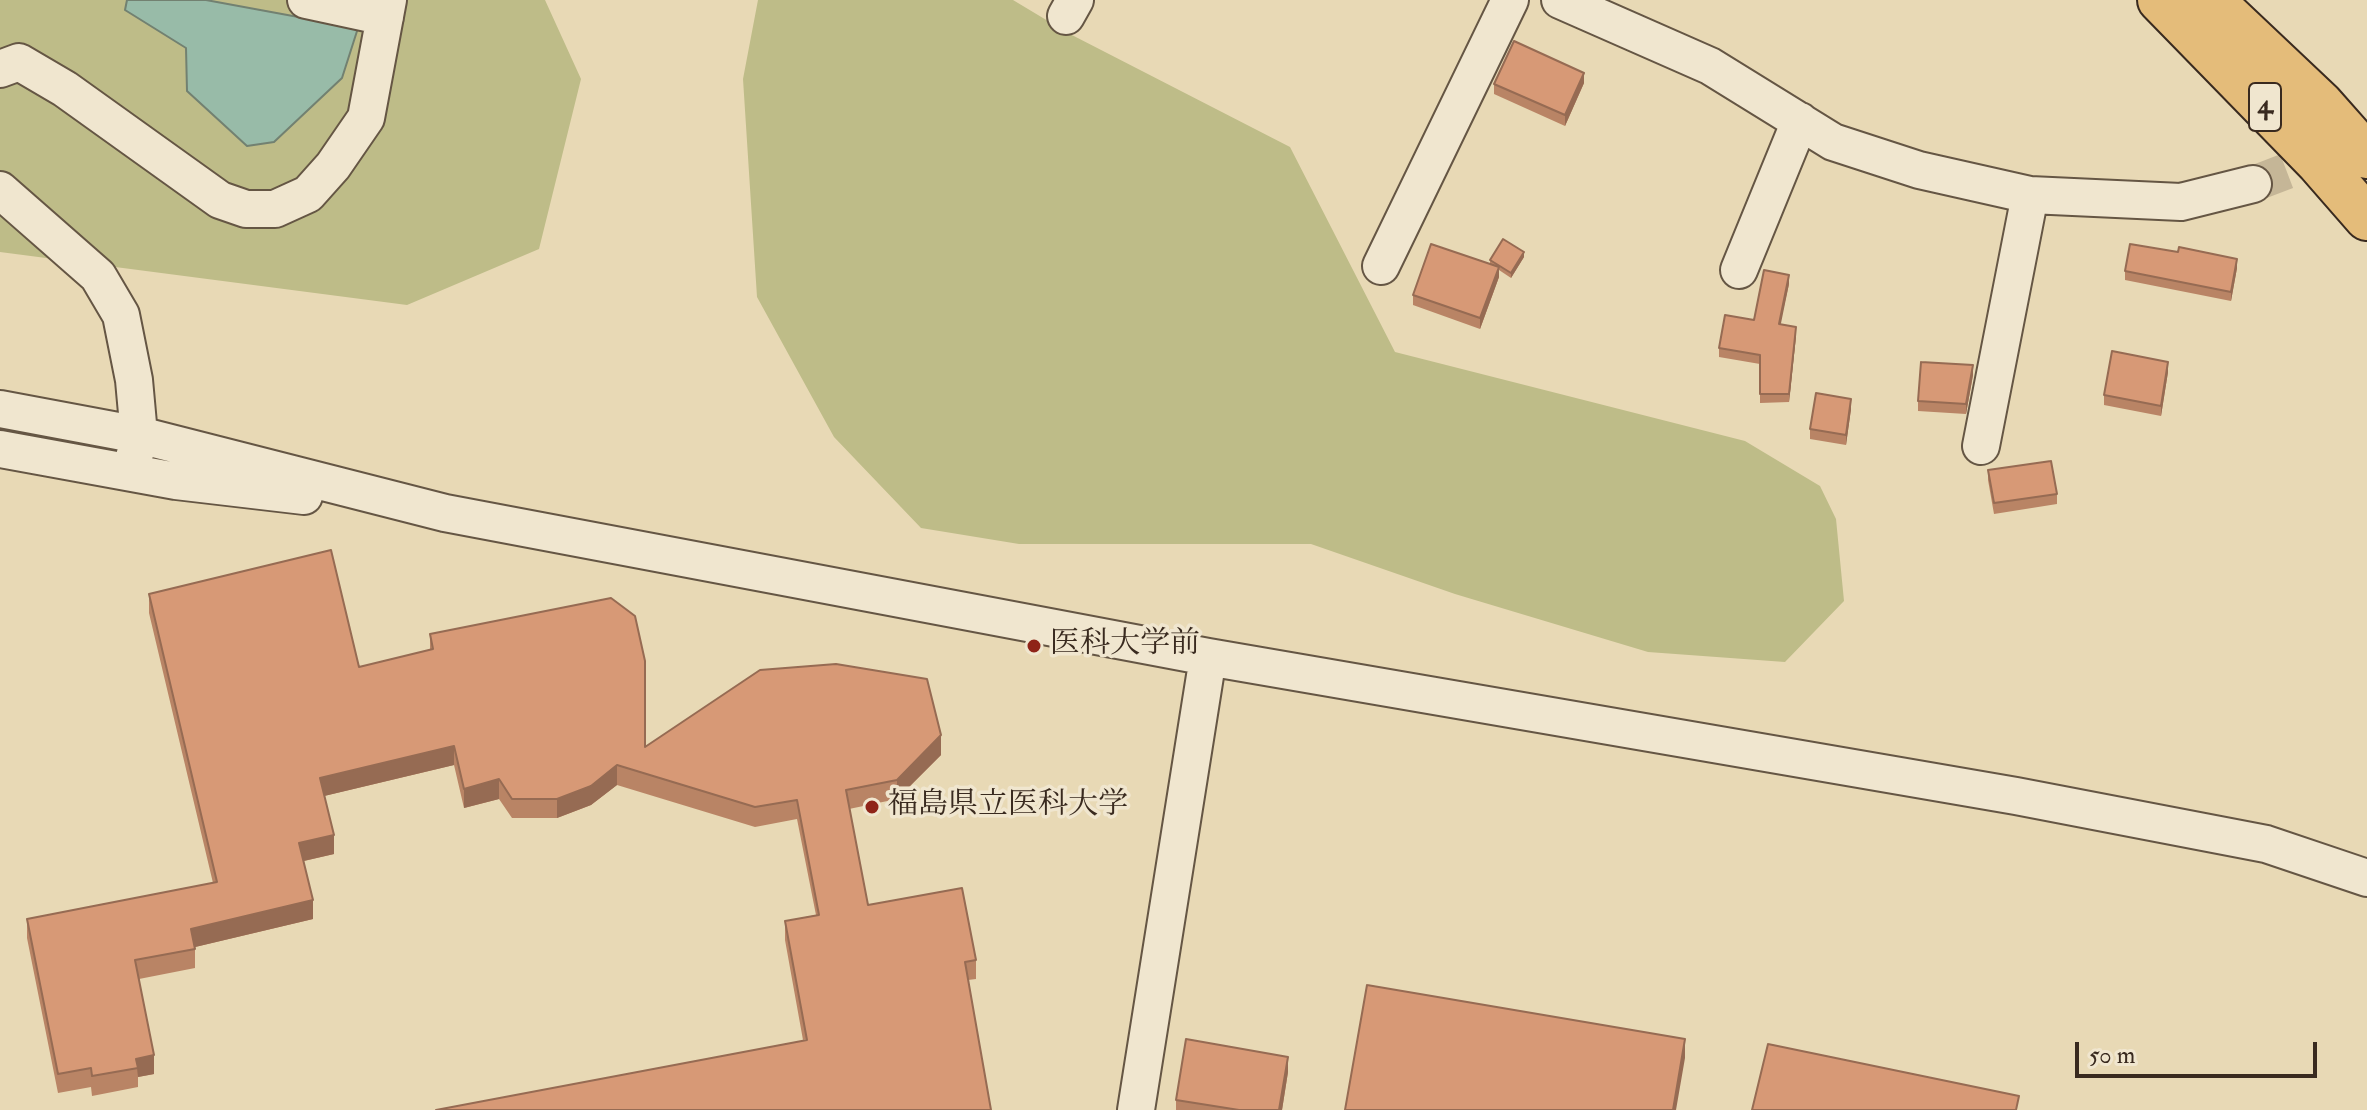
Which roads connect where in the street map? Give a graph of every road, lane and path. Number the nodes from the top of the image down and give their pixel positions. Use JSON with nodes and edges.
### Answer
{"nodes":[{"id":1,"x":306,"y":0,"type":"edge"},
{"id":2,"x":1510,"y":0,"type":"edge"},
{"id":3,"x":1560,"y":0,"type":"edge"},
{"id":4,"x":2160,"y":0,"type":"edge"},
{"id":5,"x":2211,"y":0,"type":"edge"},
{"id":6,"x":387,"y":8,"type":"edge"},
{"id":7,"x":0,"y":69,"type":"edge"},
{"id":8,"x":1800,"y":121,"type":"junction"},
{"id":9,"x":2367,"y":156,"type":"edge"},
{"id":10,"x":2253,"y":184,"type":"tunnel mouth"},
{"id":11,"x":0,"y":190,"type":"edge"},
{"id":12,"x":2030,"y":195,"type":"junction"},
{"id":13,"x":2367,"y":218,"type":"edge"},
{"id":14,"x":1381,"y":266,"type":"dead end"},
{"id":15,"x":1739,"y":270,"type":"dead end"},
{"id":16,"x":0,"y":409,"type":"edge"},
{"id":17,"x":139,"y":435,"type":"junction"},
{"id":18,"x":1981,"y":446,"type":"dead end"},
{"id":19,"x":0,"y":449,"type":"edge"},
{"id":20,"x":132,"y":471,"type":"junction"},
{"id":21,"x":445,"y":513,"type":"junction"},
{"id":22,"x":1208,"y":657,"type":"junction"},
{"id":23,"x":2367,"y":878,"type":"edge"},
{"id":24,"x":1136,"y":1110,"type":"edge"}],
"edges":[{"from":1,"to":6,"type":"street"},
{"from":2,"to":14,"type":"street"},
{"from":3,"to":8,"type":"street"},
{"from":4,"to":13,"type":"highway","number":"4"},
{"from":5,"to":9,"type":"highway","number":"4"},
{"from":6,"to":7,"type":"street"},
{"from":8,"to":12,"type":"street"},
{"from":8,"to":15,"type":"street"},
{"from":10,"to":12,"type":"street"},
{"from":11,"to":17,"type":"street"},
{"from":12,"to":18,"type":"street"},
{"from":16,"to":17,"type":"street"},
{"from":17,"to":20,"type":"street"},
{"from":17,"to":21,"type":"street"},
{"from":19,"to":20,"type":"street"},
{"from":20,"to":21,"type":"street"},
{"from":21,"to":22,"type":"street"},
{"from":22,"to":23,"type":"street"},
{"from":22,"to":24,"type":"street"}]}
